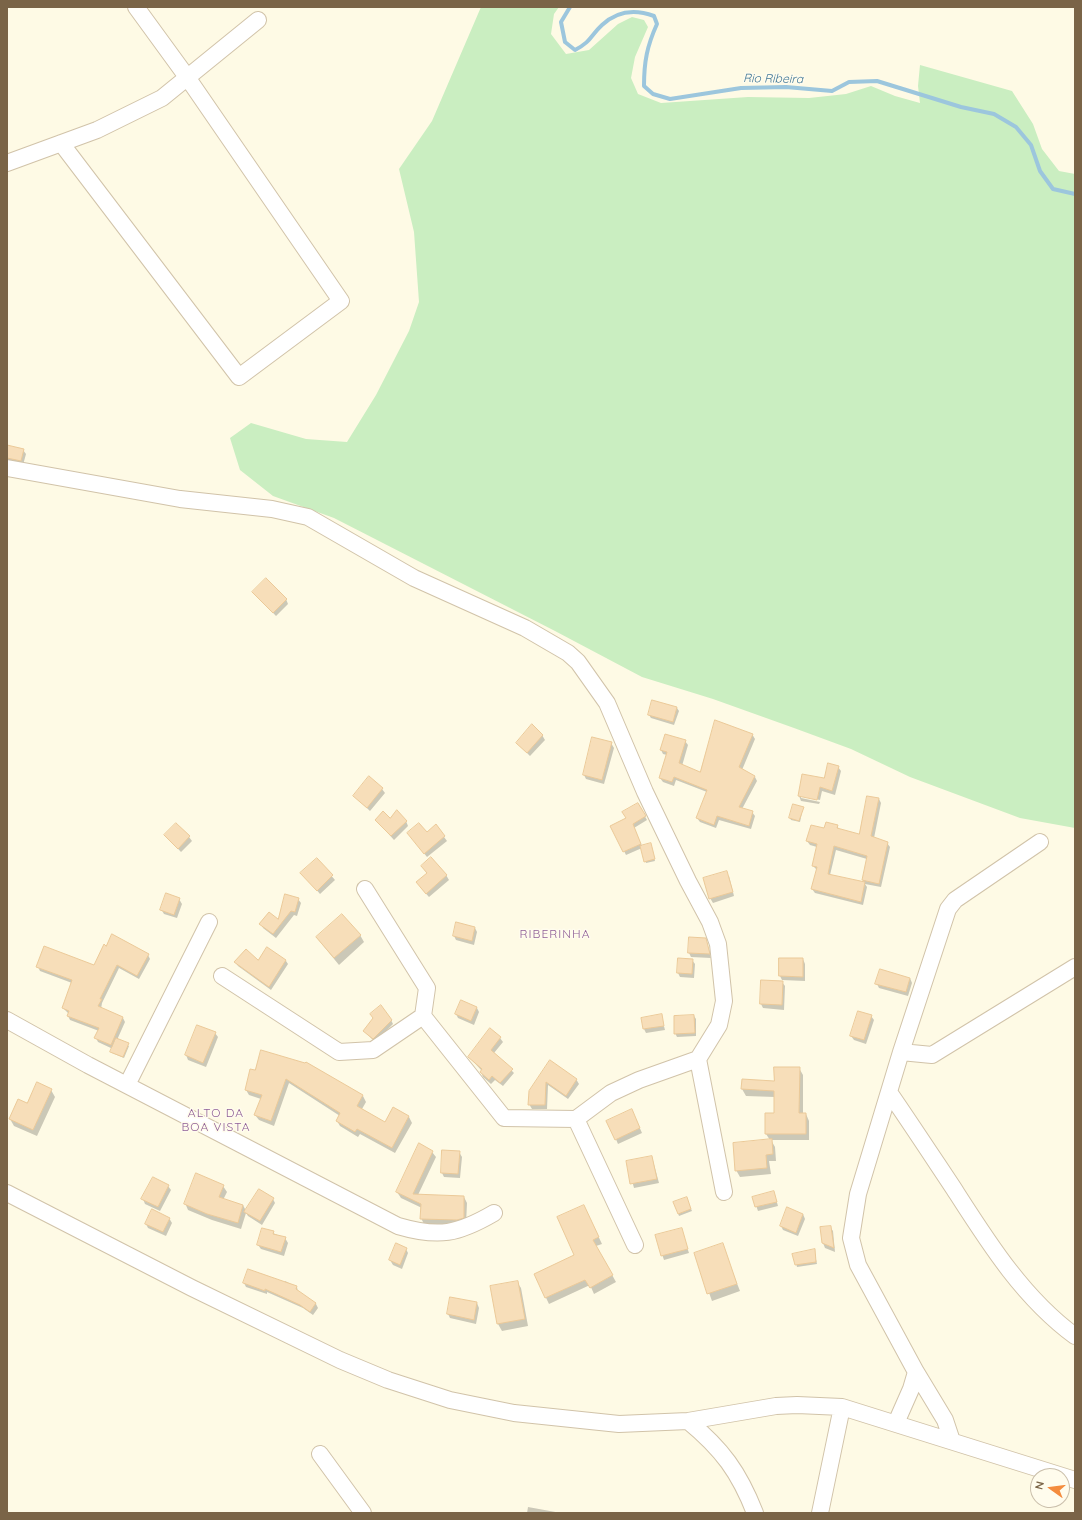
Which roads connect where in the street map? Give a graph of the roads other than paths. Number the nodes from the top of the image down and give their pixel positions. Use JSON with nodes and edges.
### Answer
{"nodes":[{"id":1,"x":136,"y":7,"type":"edge"},
{"id":2,"x":258,"y":20,"type":"dead end"},
{"id":3,"x":187,"y":78,"type":"junction"},
{"id":4,"x":61,"y":143,"type":"junction"},
{"id":5,"x":7,"y":163,"type":"edge"},
{"id":6,"x":7,"y":468,"type":"edge"},
{"id":7,"x":1040,"y":842,"type":"dead end"},
{"id":8,"x":365,"y":889,"type":"dead end"},
{"id":9,"x":209,"y":922,"type":"dead end"},
{"id":10,"x":1075,"y":967,"type":"edge"},
{"id":11,"x":222,"y":976,"type":"dead end"},
{"id":12,"x":423,"y":1016,"type":"junction"},
{"id":13,"x":7,"y":1020,"type":"edge"},
{"id":14,"x":900,"y":1052,"type":"junction"},
{"id":15,"x":698,"y":1059,"type":"junction"},
{"id":16,"x":126,"y":1084,"type":"junction"},
{"id":17,"x":889,"y":1092,"type":"junction"},
{"id":18,"x":576,"y":1119,"type":"junction"},
{"id":19,"x":724,"y":1192,"type":"dead end"},
{"id":20,"x":7,"y":1194,"type":"edge"},
{"id":21,"x":494,"y":1213,"type":"dead end"},
{"id":22,"x":635,"y":1245,"type":"dead end"},
{"id":23,"x":1075,"y":1336,"type":"edge"},
{"id":24,"x":916,"y":1372,"type":"junction"},
{"id":25,"x":842,"y":1407,"type":"junction"},
{"id":26,"x":688,"y":1421,"type":"junction"},
{"id":27,"x":896,"y":1423,"type":"junction"},
{"id":28,"x":952,"y":1440,"type":"junction"},
{"id":29,"x":320,"y":1454,"type":"dead end"},
{"id":30,"x":1075,"y":1480,"type":"edge"},
{"id":31,"x":363,"y":1513,"type":"edge"},
{"id":32,"x":755,"y":1513,"type":"edge"},
{"id":33,"x":820,"y":1513,"type":"edge"}],
"edges":[{"from":1,"to":3,"type":"street"},
{"from":2,"to":3,"type":"street"},
{"from":3,"to":4,"type":"street"},
{"from":3,"to":4,"type":"street"},
{"from":4,"to":5,"type":"street"},
{"from":6,"to":15,"type":"street"},
{"from":7,"to":14,"type":"street"},
{"from":8,"to":12,"type":"street"},
{"from":9,"to":16,"type":"street"},
{"from":10,"to":14,"type":"street"},
{"from":11,"to":12,"type":"street"},
{"from":12,"to":18,"type":"street"},
{"from":13,"to":16,"type":"street"},
{"from":14,"to":17,"type":"street"},
{"from":15,"to":18,"type":"street"},
{"from":15,"to":19,"type":"street"},
{"from":16,"to":21,"type":"street"},
{"from":17,"to":23,"type":"street"},
{"from":17,"to":24,"type":"street"},
{"from":18,"to":22,"type":"street"},
{"from":20,"to":26,"type":"street"},
{"from":24,"to":27,"type":"street"},
{"from":24,"to":28,"type":"street"},
{"from":25,"to":26,"type":"street"},
{"from":25,"to":27,"type":"street"},
{"from":25,"to":33,"type":"street"},
{"from":26,"to":32,"type":"street"},
{"from":27,"to":28,"type":"street"},
{"from":28,"to":30,"type":"street"},
{"from":29,"to":31,"type":"street"}]}
